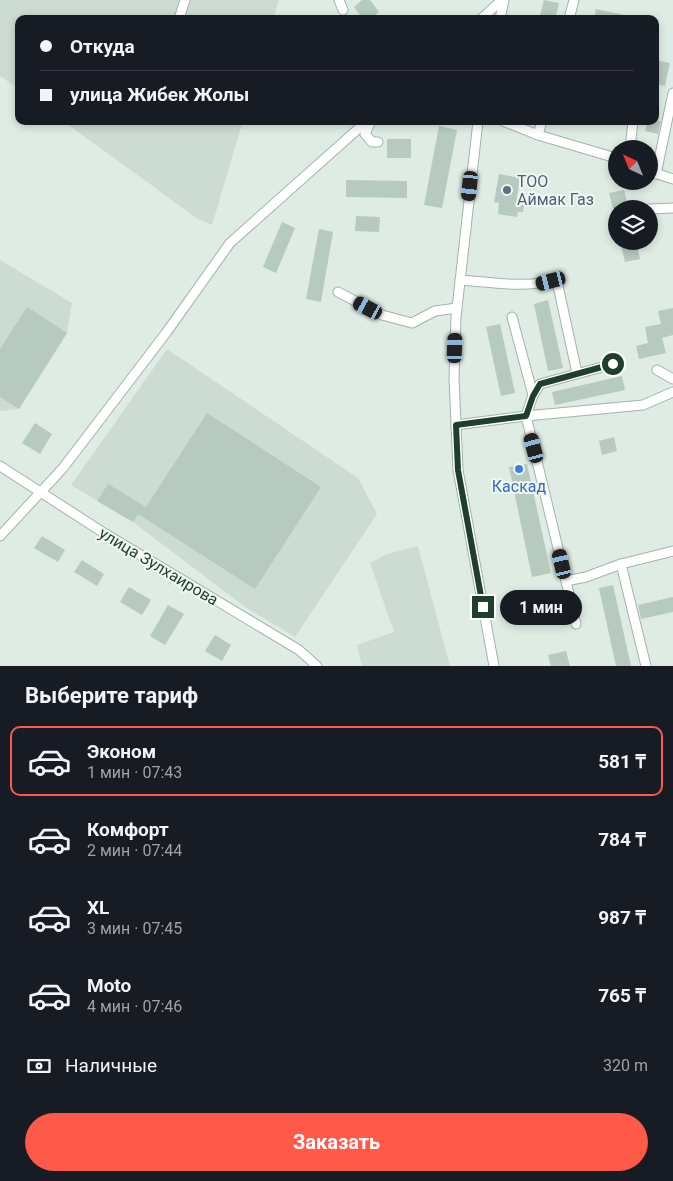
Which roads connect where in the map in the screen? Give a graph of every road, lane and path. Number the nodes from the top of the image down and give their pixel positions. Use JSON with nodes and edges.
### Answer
{"nodes":[{"id":1,"x":185,"y":0,"type":"edge"},
{"id":2,"x":339,"y":0,"type":"edge"},
{"id":3,"x":504,"y":0,"type":"edge"},
{"id":4,"x":574,"y":0,"type":"edge"},
{"id":5,"x":343,"y":10,"type":"dead end"},
{"id":6,"x":180,"y":15,"type":"edge"},
{"id":7,"x":487,"y":15,"type":"edge"},
{"id":8,"x":501,"y":15,"type":"edge"},
{"id":9,"x":570,"y":15,"type":"edge"},
{"id":10,"x":673,"y":93,"type":"edge"},
{"id":11,"x":362,"y":125,"type":"edge"},
{"id":12,"x":370,"y":125,"type":"edge"},
{"id":13,"x":478,"y":125,"type":"edge"},
{"id":14,"x":513,"y":125,"type":"edge"},
{"id":15,"x":541,"y":125,"type":"edge"},
{"id":16,"x":633,"y":125,"type":"edge"},
{"id":17,"x":538,"y":135,"type":"junction"},
{"id":18,"x":631,"y":140,"type":"edge"},
{"id":19,"x":378,"y":142,"type":"dead end"},
{"id":20,"x":658,"y":152,"type":"edge"},
{"id":21,"x":608,"y":156,"type":"edge"},
{"id":22,"x":658,"y":174,"type":"edge"},
{"id":23,"x":673,"y":179,"type":"edge"},
{"id":24,"x":673,"y":208,"type":"edge"},
{"id":25,"x":658,"y":209,"type":"edge"},
{"id":26,"x":460,"y":280,"type":"junction"},
{"id":27,"x":338,"y":292,"type":"dead end"},
{"id":28,"x":457,"y":308,"type":"junction"},
{"id":29,"x":512,"y":317,"type":"dead end"},
{"id":30,"x":613,"y":364,"type":"dead end"},
{"id":31,"x":657,"y":370,"type":"dead end"},
{"id":32,"x":577,"y":373,"type":"junction"},
{"id":33,"x":673,"y":379,"type":"edge"},
{"id":34,"x":673,"y":392,"type":"edge"},
{"id":35,"x":533,"y":396,"type":"junction"},
{"id":36,"x":526,"y":416,"type":"junction"},
{"id":37,"x":456,"y":425,"type":"junction"},
{"id":38,"x":0,"y":466,"type":"edge"},
{"id":39,"x":40,"y":492,"type":"junction"},
{"id":40,"x":0,"y":536,"type":"edge"},
{"id":41,"x":673,"y":551,"type":"edge"},
{"id":42,"x":621,"y":564,"type":"junction"},
{"id":43,"x":566,"y":581,"type":"junction"},
{"id":44,"x":576,"y":624,"type":"dead end"},
{"id":45,"x":317,"y":666,"type":"edge"},
{"id":46,"x":494,"y":666,"type":"edge"},
{"id":47,"x":646,"y":666,"type":"edge"}],
"edges":[{"from":1,"to":6,"type":"street"},
{"from":2,"to":5,"type":"street"},
{"from":3,"to":7,"type":"street"},
{"from":3,"to":8,"type":"street"},
{"from":4,"to":9,"type":"street"},
{"from":10,"to":20,"type":"street"},
{"from":11,"to":39,"type":"street"},
{"from":12,"to":19,"type":"street"},
{"from":13,"to":26,"type":"street"},
{"from":14,"to":17,"type":"street"},
{"from":15,"to":17,"type":"street"},
{"from":16,"to":18,"type":"street"},
{"from":17,"to":21,"type":"street"},
{"from":22,"to":23,"type":"street"},
{"from":24,"to":25,"type":"street"},
{"from":26,"to":28,"type":"street"},
{"from":26,"to":32,"type":"street"},
{"from":27,"to":28,"type":"street"},
{"from":28,"to":37,"type":"street"},
{"from":29,"to":35,"type":"street"},
{"from":30,"to":32,"type":"street"},
{"from":31,"to":33,"type":"street"},
{"from":32,"to":35,"type":"street"},
{"from":34,"to":36,"type":"street"},
{"from":35,"to":36,"type":"street"},
{"from":36,"to":37,"type":"street"},
{"from":36,"to":43,"type":"street"},
{"from":37,"to":46,"type":"street"},
{"from":38,"to":39,"type":"street","name":"улица Зулхаирова"},
{"from":39,"to":40,"type":"street"},
{"from":39,"to":45,"type":"street","name":"улица Зулхаирова"},
{"from":41,"to":42,"type":"street"},
{"from":42,"to":43,"type":"street"},
{"from":42,"to":47,"type":"street"},
{"from":43,"to":44,"type":"street"}]}
